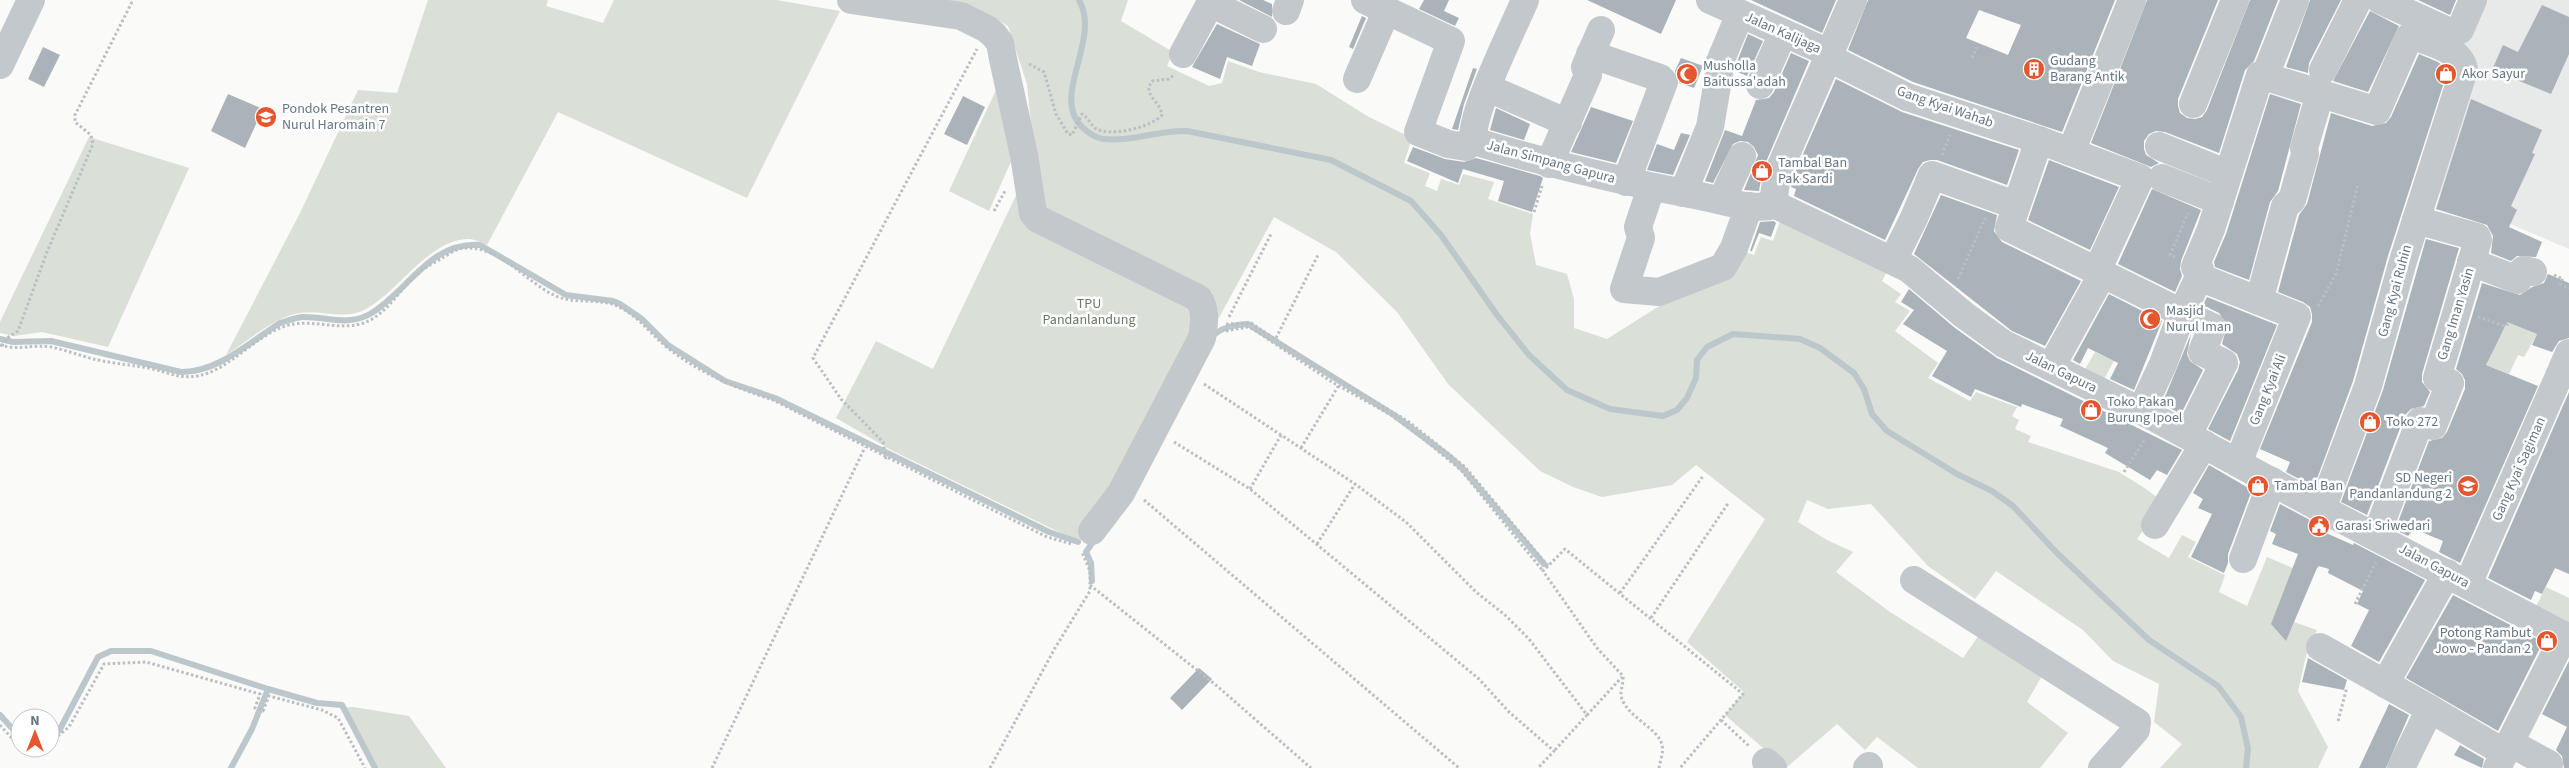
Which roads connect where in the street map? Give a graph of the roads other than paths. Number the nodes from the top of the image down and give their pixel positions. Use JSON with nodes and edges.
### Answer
{"nodes":[{"id":1,"x":31,"y":0,"type":"edge"},
{"id":2,"x":851,"y":0,"type":"edge"},
{"id":3,"x":1525,"y":0,"type":"edge"},
{"id":4,"x":1710,"y":0,"type":"edge"},
{"id":5,"x":1852,"y":0,"type":"edge"},
{"id":6,"x":2132,"y":0,"type":"edge"},
{"id":7,"x":2235,"y":0,"type":"edge"},
{"id":8,"x":2295,"y":0,"type":"edge"},
{"id":9,"x":2358,"y":0,"type":"edge"},
{"id":10,"x":2380,"y":0,"type":"edge"},
{"id":11,"x":2473,"y":0,"type":"edge"},
{"id":12,"x":1211,"y":2,"type":"edge"},
{"id":13,"x":1375,"y":6,"type":"edge"},
{"id":14,"x":1740,"y":14,"type":"junction"},
{"id":15,"x":1263,"y":29,"type":"dead end"},
{"id":16,"x":1783,"y":33,"type":"junction"},
{"id":17,"x":1183,"y":54,"type":"road end"},
{"id":18,"x":1828,"y":55,"type":"junction"},
{"id":19,"x":0,"y":65,"type":"edge"},
{"id":20,"x":2265,"y":76,"type":"junction"},
{"id":21,"x":1357,"y":79,"type":"dead end"},
{"id":22,"x":2322,"y":82,"type":"junction"},
{"id":23,"x":1760,"y":85,"type":"dead end"},
{"id":24,"x":1488,"y":88,"type":"junction"},
{"id":25,"x":2193,"y":104,"type":"dead end"},
{"id":26,"x":1568,"y":123,"type":"junction"},
{"id":27,"x":1473,"y":138,"type":"junction"},
{"id":28,"x":2038,"y":140,"type":"junction"},
{"id":29,"x":2159,"y":146,"type":"dead end"},
{"id":30,"x":2072,"y":152,"type":"junction"},
{"id":31,"x":1742,"y":156,"type":"dead end"},
{"id":32,"x":1549,"y":164,"type":"junction"},
{"id":33,"x":2228,"y":174,"type":"junction"},
{"id":34,"x":2162,"y":178,"type":"dead end"},
{"id":35,"x":1638,"y":185,"type":"junction"},
{"id":36,"x":1682,"y":193,"type":"junction"},
{"id":37,"x":2208,"y":196,"type":"junction"},
{"id":38,"x":1722,"y":200,"type":"junction"},
{"id":39,"x":2004,"y":201,"type":"junction"},
{"id":40,"x":1776,"y":205,"type":"junction"},
{"id":41,"x":1749,"y":206,"type":"junction"},
{"id":42,"x":2416,"y":220,"type":"junction"},
{"id":43,"x":1893,"y":260,"type":"junction"},
{"id":44,"x":2471,"y":262,"type":"junction"},
{"id":45,"x":2100,"y":272,"type":"junction"},
{"id":46,"x":2534,"y":272,"type":"dead end"},
{"id":47,"x":2199,"y":277,"type":"junction"},
{"id":48,"x":2259,"y":301,"type":"junction"},
{"id":49,"x":2182,"y":313,"type":"junction"},
{"id":50,"x":2569,"y":353,"type":"edge"},
{"id":51,"x":2051,"y":367,"type":"junction"},
{"id":52,"x":2149,"y":415,"type":"junction"},
{"id":53,"x":2196,"y":440,"type":"junction"},
{"id":54,"x":2238,"y":463,"type":"junction"},
{"id":55,"x":2272,"y":481,"type":"junction"},
{"id":56,"x":2322,"y":509,"type":"junction"},
{"id":57,"x":2155,"y":525,"type":"dead end"},
{"id":58,"x":1092,"y":531,"type":"dead end"},
{"id":59,"x":2381,"y":539,"type":"junction"},
{"id":60,"x":2243,"y":559,"type":"dead end"},
{"id":61,"x":2457,"y":579,"type":"junction"},
{"id":62,"x":1914,"y":580,"type":"dead end"},
{"id":63,"x":2567,"y":637,"type":"edge"},
{"id":64,"x":2320,"y":647,"type":"dead end"},
{"id":65,"x":2385,"y":684,"type":"junction"},
{"id":66,"x":2430,"y":709,"type":"junction"},
{"id":67,"x":2504,"y":754,"type":"edge"},
{"id":68,"x":2549,"y":764,"type":"dead end"},
{"id":69,"x":2102,"y":768,"type":"edge"},
{"id":70,"x":2400,"y":768,"type":"edge"}],
"edges":[{"from":1,"to":19,"type":"street"},
{"from":2,"to":58,"type":"street"},
{"from":3,"to":24,"type":"street","name":"Jalan Simpang Gapura"},
{"from":4,"to":14,"type":"street","name":"Jalan Kalijaga"},
{"from":5,"to":18,"type":"street"},
{"from":6,"to":30,"type":"street"},
{"from":7,"to":25,"type":"street"},
{"from":8,"to":20,"type":"street"},
{"from":9,"to":22,"type":"street"},
{"from":10,"to":11,"type":"street"},
{"from":12,"to":15,"type":"street"},
{"from":12,"to":17,"type":"street"},
{"from":13,"to":21,"type":"street"},
{"from":13,"to":27,"type":"street"},
{"from":14,"to":16,"type":"street","name":"Jalan Kalijaga"},
{"from":14,"to":36,"type":"street"},
{"from":16,"to":18,"type":"street","name":"Jalan Kalijaga"},
{"from":16,"to":23,"type":"street"},
{"from":18,"to":28,"type":"street","name":"Gang Kyai Wahab"},
{"from":18,"to":40,"type":"street"},
{"from":20,"to":22,"type":"street"},
{"from":20,"to":33,"type":"street"},
{"from":22,"to":42,"type":"street","name":"Gang Kyai Ruhin"},
{"from":22,"to":48,"type":"street"},
{"from":24,"to":26,"type":"street"},
{"from":24,"to":27,"type":"street","name":"Jalan Simpang Gapura"},
{"from":26,"to":32,"type":"street"},
{"from":26,"to":35,"type":"street"},
{"from":27,"to":32,"type":"street","name":"Jalan Simpang Gapura"},
{"from":28,"to":30,"type":"street","name":"Gang Kyai Wahab"},
{"from":28,"to":39,"type":"street"},
{"from":29,"to":33,"type":"street"},
{"from":30,"to":45,"type":"street","name":"Gang Kyai Wahab"},
{"from":31,"to":38,"type":"street"},
{"from":32,"to":35,"type":"street","name":"Jalan Simpang Gapura"},
{"from":33,"to":37,"type":"street"},
{"from":34,"to":37,"type":"street"},
{"from":35,"to":36,"type":"street","name":"Jalan Simpang Gapura"},
{"from":35,"to":41,"type":"street"},
{"from":36,"to":38,"type":"street","name":"Jalan Simpang Gapura"},
{"from":37,"to":47,"type":"street"},
{"from":38,"to":41,"type":"street","name":"Jalan Simpang Gapura"},
{"from":39,"to":43,"type":"street"},
{"from":39,"to":45,"type":"street"},
{"from":40,"to":41,"type":"street","name":"Jalan Simpang Gapura"},
{"from":40,"to":43,"type":"street","name":"Jalan Gapura"},
{"from":42,"to":44,"type":"street","name":"Gang Iman Yasin"},
{"from":42,"to":56,"type":"street","name":"Gang Kyai Ruhin"},
{"from":43,"to":51,"type":"street","name":"Jalan Gapura"},
{"from":44,"to":46,"type":"street"},
{"from":44,"to":59,"type":"street","name":"Gang Iman Yasin"},
{"from":45,"to":49,"type":"street"},
{"from":45,"to":51,"type":"street"},
{"from":47,"to":48,"type":"street"},
{"from":47,"to":49,"type":"street"},
{"from":48,"to":54,"type":"street","name":"Gang Kyai Ali"},
{"from":49,"to":52,"type":"street"},
{"from":49,"to":53,"type":"street"},
{"from":50,"to":61,"type":"street","name":"Gang Kyai Sagiman"},
{"from":51,"to":52,"type":"street","name":"Jalan Gapura"},
{"from":52,"to":53,"type":"street","name":"Jalan Gapura"},
{"from":53,"to":54,"type":"street","name":"Jalan Gapura"},
{"from":53,"to":57,"type":"street"},
{"from":54,"to":55,"type":"street","name":"Jalan Gapura"},
{"from":55,"to":56,"type":"street","name":"Jalan Gapura"},
{"from":55,"to":60,"type":"street"},
{"from":56,"to":59,"type":"street","name":"Jalan Gapura"},
{"from":59,"to":61,"type":"street","name":"Jalan Gapura"},
{"from":61,"to":63,"type":"street","name":"Jalan Gapura"},
{"from":61,"to":65,"type":"street","name":"Gang Kyai Sagiman"},
{"from":62,"to":69,"type":"street"},
{"from":63,"to":67,"type":"street"},
{"from":64,"to":65,"type":"street"},
{"from":65,"to":66,"type":"street"},
{"from":66,"to":67,"type":"street"},
{"from":66,"to":70,"type":"street"},
{"from":67,"to":68,"type":"street"}]}
